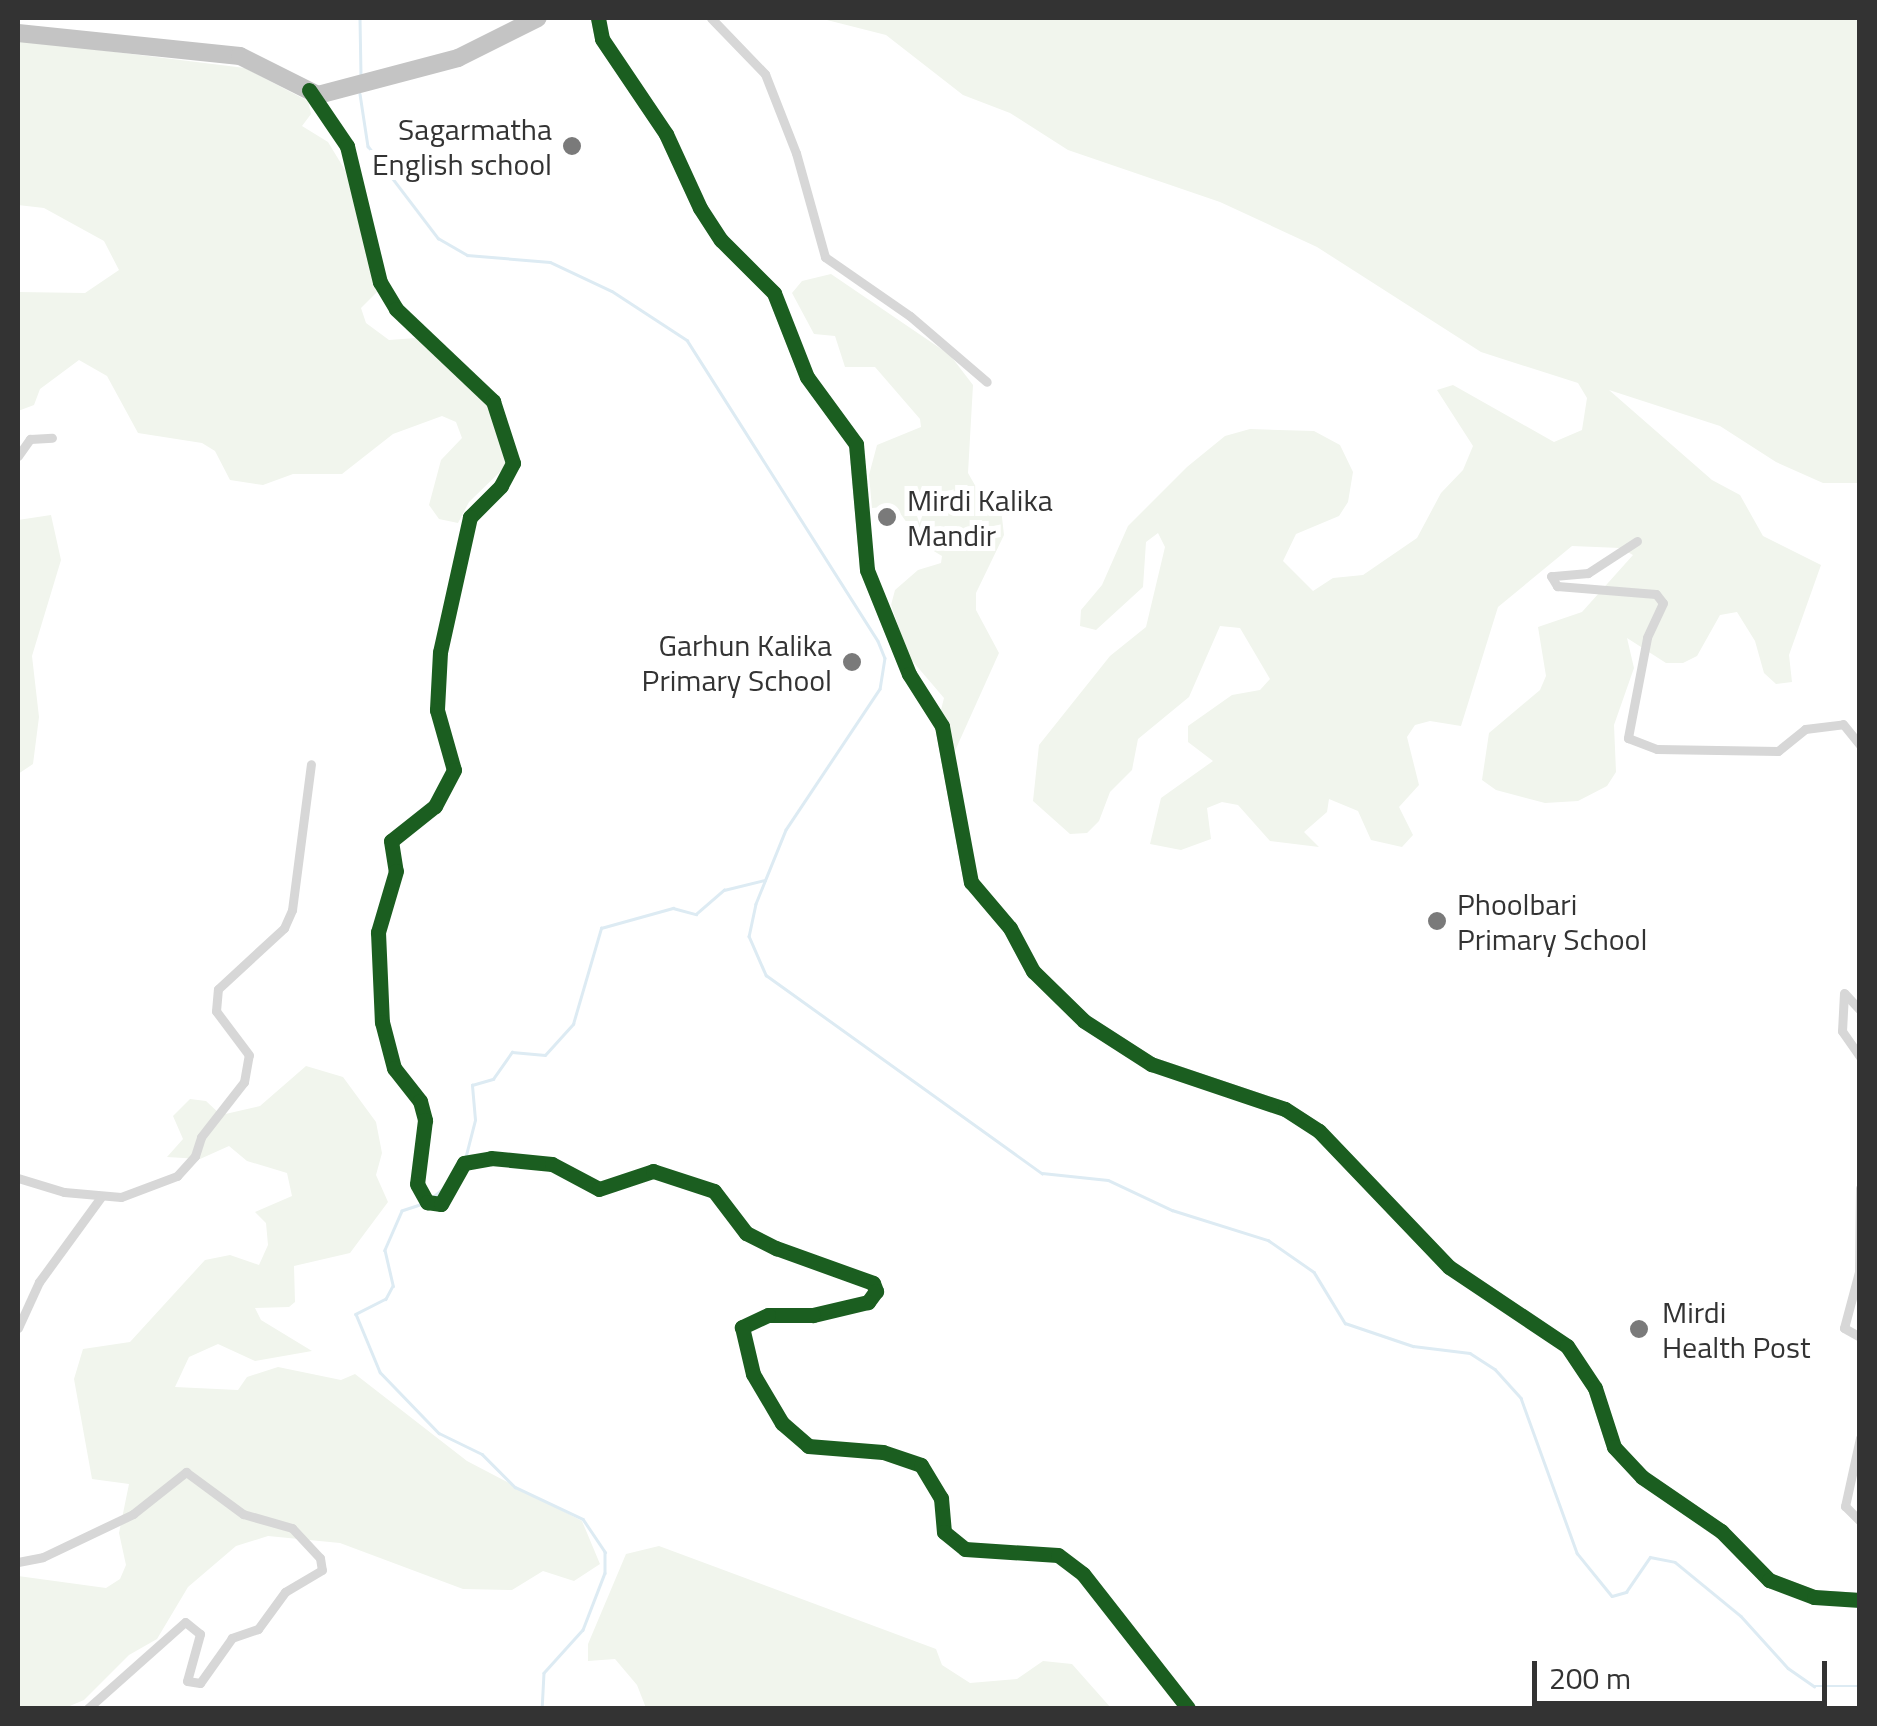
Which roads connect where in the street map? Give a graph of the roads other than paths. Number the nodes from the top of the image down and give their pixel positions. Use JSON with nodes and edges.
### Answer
{"nodes":[{"id":1,"x":538,"y":18,"type":"edge"},
{"id":2,"x":598,"y":18,"type":"edge"},
{"id":3,"x":710,"y":18,"type":"edge"},
{"id":4,"x":18,"y":34,"type":"edge"},
{"id":5,"x":313,"y":93,"type":"junction"},
{"id":6,"x":987,"y":382,"type":"dead end"},
{"id":7,"x":52,"y":438,"type":"dead end"},
{"id":8,"x":18,"y":456,"type":"edge"},
{"id":9,"x":1637,"y":541,"type":"dead end"},
{"id":10,"x":1860,"y":744,"type":"edge"},
{"id":11,"x":310,"y":764,"type":"dead end"},
{"id":12,"x":1860,"y":1010,"type":"edge"},
{"id":13,"x":1860,"y":1057,"type":"edge"},
{"id":14,"x":18,"y":1178,"type":"edge"},
{"id":15,"x":1860,"y":1188,"type":"edge"},
{"id":16,"x":100,"y":1196,"type":"junction"},
{"id":17,"x":18,"y":1328,"type":"edge"},
{"id":18,"x":1860,"y":1336,"type":"edge"},
{"id":19,"x":1860,"y":1438,"type":"edge"},
{"id":20,"x":1845,"y":1506,"type":"junction"},
{"id":21,"x":1860,"y":1510,"type":"edge"},
{"id":22,"x":1860,"y":1521,"type":"edge"},
{"id":23,"x":18,"y":1562,"type":"edge"},
{"id":24,"x":1860,"y":1600,"type":"edge"},
{"id":25,"x":88,"y":1708,"type":"edge"},
{"id":26,"x":1188,"y":1708,"type":"edge"}],
"edges":[{"from":1,"to":5,"type":"highway"},
{"from":2,"to":24,"type":"street"},
{"from":3,"to":6,"type":"street"},
{"from":4,"to":5,"type":"highway"},
{"from":5,"to":26,"type":"street"},
{"from":7,"to":8,"type":"street"},
{"from":9,"to":10,"type":"street"},
{"from":11,"to":16,"type":"street"},
{"from":12,"to":13,"type":"street"},
{"from":14,"to":16,"type":"street"},
{"from":15,"to":18,"type":"street"},
{"from":16,"to":17,"type":"street"},
{"from":19,"to":20,"type":"street"},
{"from":20,"to":21,"type":"street"},
{"from":20,"to":22,"type":"street"},
{"from":23,"to":25,"type":"street"}]}
